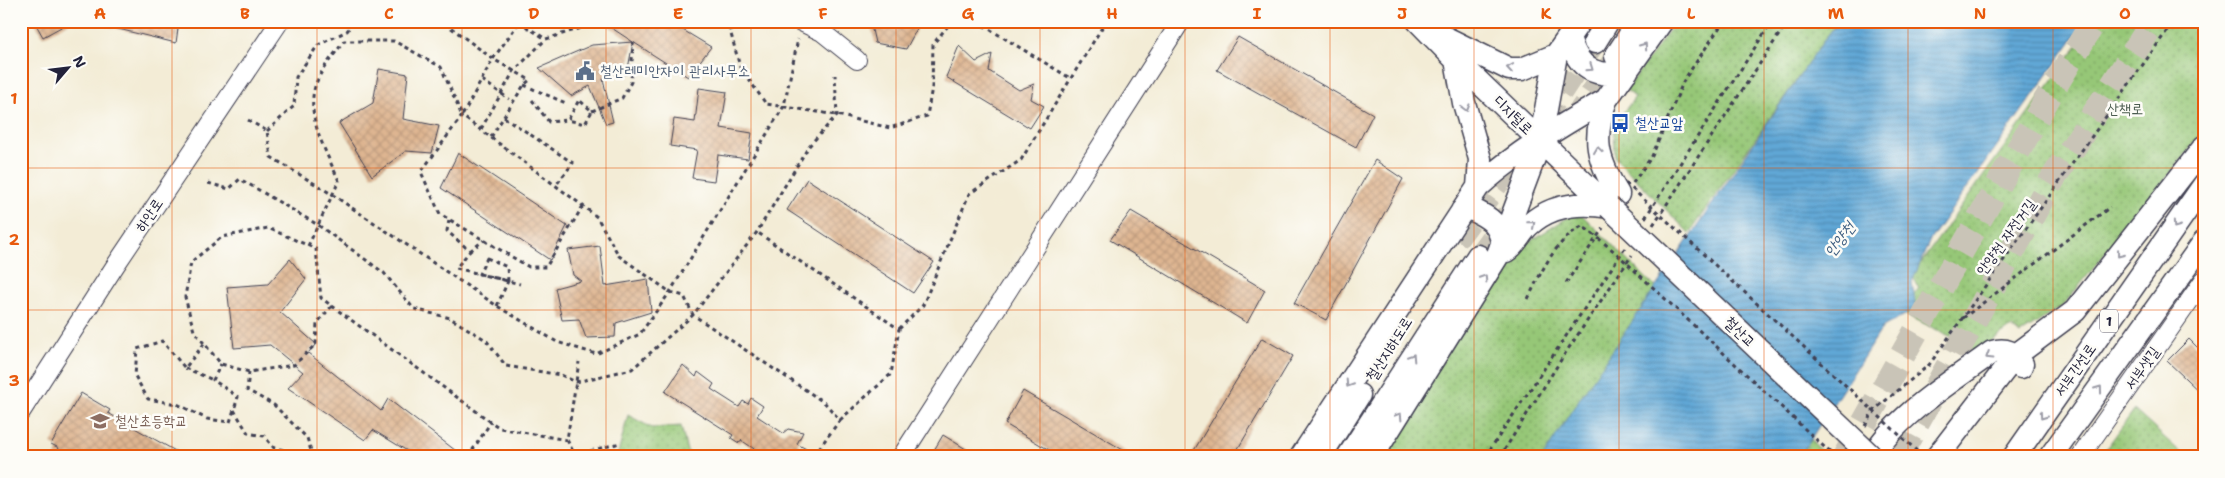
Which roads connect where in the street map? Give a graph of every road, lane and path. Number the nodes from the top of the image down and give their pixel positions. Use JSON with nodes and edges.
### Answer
{"nodes":[{"id":1,"x":280,"y":21,"type":"edge"},
{"id":2,"x":355,"y":21,"type":"edge"},
{"id":3,"x":442,"y":21,"type":"edge"},
{"id":4,"x":724,"y":21,"type":"edge"},
{"id":5,"x":952,"y":21,"type":"edge"},
{"id":6,"x":976,"y":21,"type":"edge"},
{"id":7,"x":1026,"y":21,"type":"edge"},
{"id":8,"x":1106,"y":21,"type":"edge"},
{"id":9,"x":1180,"y":21,"type":"edge"},
{"id":10,"x":1608,"y":21,"type":"edge"},
{"id":11,"x":1639,"y":21,"type":"edge"},
{"id":12,"x":1662,"y":21,"type":"edge"},
{"id":13,"x":1724,"y":21,"type":"edge"},
{"id":14,"x":2174,"y":21,"type":"edge"},
{"id":15,"x":519,"y":22,"type":"edge"},
{"id":16,"x":601,"y":22,"type":"edge"},
{"id":17,"x":800,"y":22,"type":"edge"},
{"id":18,"x":1421,"y":25,"type":"edge"},
{"id":19,"x":1028,"y":28,"type":"dead end"},
{"id":20,"x":1574,"y":29,"type":"edge"},
{"id":21,"x":546,"y":39,"type":"junction"},
{"id":22,"x":633,"y":42,"type":"dead end"},
{"id":23,"x":1595,"y":42,"type":"tunnel mouth"},
{"id":24,"x":1556,"y":55,"type":"junction"},
{"id":25,"x":493,"y":59,"type":"junction"},
{"id":26,"x":857,"y":60,"type":"dead end"},
{"id":27,"x":1456,"y":60,"type":"junction"},
{"id":28,"x":1621,"y":63,"type":"junction"},
{"id":29,"x":514,"y":71,"type":"junction"},
{"id":30,"x":835,"y":75,"type":"dead end"},
{"id":31,"x":1070,"y":78,"type":"junction"},
{"id":32,"x":482,"y":80,"type":"junction"},
{"id":33,"x":524,"y":85,"type":"junction"},
{"id":34,"x":509,"y":99,"type":"dead end"},
{"id":35,"x":532,"y":100,"type":"dead end"},
{"id":36,"x":1606,"y":100,"type":"junction"},
{"id":37,"x":568,"y":104,"type":"dead end"},
{"id":38,"x":784,"y":106,"type":"junction"},
{"id":39,"x":592,"y":111,"type":"junction"},
{"id":40,"x":837,"y":114,"type":"junction"},
{"id":41,"x":462,"y":116,"type":"junction"},
{"id":42,"x":504,"y":116,"type":"junction"},
{"id":43,"x":248,"y":120,"type":"dead end"},
{"id":44,"x":568,"y":120,"type":"junction"},
{"id":45,"x":481,"y":130,"type":"junction"},
{"id":46,"x":267,"y":131,"type":"junction"},
{"id":47,"x":491,"y":137,"type":"junction"},
{"id":48,"x":1540,"y":142,"type":"junction"},
{"id":49,"x":2204,"y":147,"type":"edge"},
{"id":50,"x":208,"y":183,"type":"dead end"},
{"id":51,"x":2204,"y":185,"type":"edge"},
{"id":52,"x":555,"y":186,"type":"junction"},
{"id":53,"x":1478,"y":188,"type":"junction"},
{"id":54,"x":333,"y":195,"type":"junction"},
{"id":55,"x":1617,"y":200,"type":"junction"},
{"id":56,"x":584,"y":206,"type":"junction"},
{"id":57,"x":2110,"y":207,"type":"dead end"},
{"id":58,"x":1462,"y":211,"type":"junction"},
{"id":59,"x":449,"y":220,"type":"junction"},
{"id":60,"x":318,"y":225,"type":"junction"},
{"id":61,"x":756,"y":232,"type":"junction"},
{"id":62,"x":484,"y":240,"type":"junction"},
{"id":63,"x":1457,"y":240,"type":"tunnel mouth"},
{"id":64,"x":2204,"y":242,"type":"edge"},
{"id":65,"x":308,"y":246,"type":"junction"},
{"id":66,"x":470,"y":251,"type":"junction"},
{"id":67,"x":1493,"y":253,"type":"junction"},
{"id":68,"x":479,"y":274,"type":"junction"},
{"id":69,"x":2204,"y":280,"type":"edge"},
{"id":70,"x":508,"y":281,"type":"junction"},
{"id":71,"x":1566,"y":283,"type":"dead end"},
{"id":72,"x":520,"y":284,"type":"dead end"},
{"id":73,"x":670,"y":292,"type":"junction"},
{"id":74,"x":1528,"y":299,"type":"dead end"},
{"id":75,"x":332,"y":306,"type":"junction"},
{"id":76,"x":497,"y":306,"type":"junction"},
{"id":77,"x":693,"y":315,"type":"junction"},
{"id":78,"x":1961,"y":320,"type":"junction"},
{"id":79,"x":899,"y":329,"type":"junction"},
{"id":80,"x":204,"y":344,"type":"junction"},
{"id":81,"x":2016,"y":355,"type":"junction"},
{"id":82,"x":579,"y":362,"type":"dead end"},
{"id":83,"x":221,"y":364,"type":"junction"},
{"id":84,"x":185,"y":368,"type":"junction"},
{"id":85,"x":249,"y":372,"type":"junction"},
{"id":86,"x":212,"y":380,"type":"junction"},
{"id":87,"x":576,"y":382,"type":"junction"},
{"id":88,"x":234,"y":410,"type":"junction"},
{"id":89,"x":21,"y":412,"type":"edge"},
{"id":90,"x":840,"y":420,"type":"junction"},
{"id":91,"x":491,"y":422,"type":"junction"},
{"id":92,"x":1861,"y":434,"type":"dead end"},
{"id":93,"x":567,"y":440,"type":"junction"},
{"id":94,"x":620,"y":443,"type":"dead end"},
{"id":95,"x":1928,"y":455,"type":"edge"},
{"id":96,"x":575,"y":456,"type":"edge"},
{"id":97,"x":313,"y":457,"type":"edge"},
{"id":98,"x":468,"y":457,"type":"edge"},
{"id":99,"x":820,"y":457,"type":"edge"},
{"id":100,"x":901,"y":457,"type":"edge"},
{"id":101,"x":1301,"y":457,"type":"edge"},
{"id":102,"x":1320,"y":457,"type":"edge"},
{"id":103,"x":1348,"y":457,"type":"edge"},
{"id":104,"x":1372,"y":457,"type":"edge"},
{"id":105,"x":1835,"y":457,"type":"edge"},
{"id":106,"x":1872,"y":457,"type":"edge"},
{"id":107,"x":1958,"y":457,"type":"edge"},
{"id":108,"x":2014,"y":457,"type":"edge"},
{"id":109,"x":2050,"y":457,"type":"edge"},
{"id":110,"x":2080,"y":457,"type":"edge"}],
"edges":[{"from":1,"to":89,"type":"street","name":"하안로"},
{"from":2,"to":46,"type":"path"},
{"from":3,"to":25,"type":"path"},
{"from":4,"to":38,"type":"path"},
{"from":5,"to":40,"type":"path"},
{"from":6,"to":31,"type":"path"},
{"from":7,"to":19,"type":"path"},
{"from":8,"to":31,"type":"path"},
{"from":9,"to":100,"type":"street"},
{"from":10,"to":23,"type":"main road"},
{"from":11,"to":28,"type":"main road"},
{"from":28,"to":12,"type":"main road","one_way":true},
{"from":13,"to":55,"type":"path"},
{"from":14,"to":78,"type":"path","name":"안양천 자전거길"},
{"from":15,"to":21,"type":"path"},
{"from":15,"to":25,"type":"path"},
{"from":16,"to":21,"type":"path"},
{"from":17,"to":26,"type":"street"},
{"from":17,"to":38,"type":"path"},
{"from":24,"to":18,"type":"main road","one_way":true},
{"from":18,"to":27,"type":"main road","name":"디지털로"},
{"from":20,"to":24,"type":"main road"},
{"from":20,"to":28,"type":"main road","one_way":true},
{"from":21,"to":29,"type":"path"},
{"from":22,"to":39,"type":"path"},
{"from":24,"to":48,"type":"main road"},
{"from":25,"to":29,"type":"path"},
{"from":25,"to":32,"type":"path"},
{"from":27,"to":48,"type":"main road","name":"디지털로"},
{"from":27,"to":53,"type":"main road","one_way":true},
{"from":28,"to":36,"type":"main road"},
{"from":29,"to":33,"type":"path"},
{"from":29,"to":45,"type":"path"},
{"from":30,"to":40,"type":"path"},
{"from":31,"to":79,"type":"path"},
{"from":32,"to":34,"type":"path"},
{"from":32,"to":41,"type":"path"},
{"from":33,"to":37,"type":"path"},
{"from":33,"to":42,"type":"path"},
{"from":35,"to":44,"type":"path"},
{"from":36,"to":48,"type":"main road"},
{"from":55,"to":36,"type":"main road","one_way":true},
{"from":38,"to":40,"type":"path"},
{"from":38,"to":73,"type":"path"},
{"from":39,"to":44,"type":"path"},
{"from":39,"to":44,"type":"path"},
{"from":40,"to":61,"type":"path"},
{"from":41,"to":45,"type":"path"},
{"from":41,"to":54,"type":"path"},
{"from":41,"to":59,"type":"path"},
{"from":42,"to":47,"type":"path"},
{"from":42,"to":52,"type":"path"},
{"from":43,"to":46,"type":"path"},
{"from":45,"to":47,"type":"path"},
{"from":46,"to":54,"type":"path"},
{"from":47,"to":52,"type":"path"},
{"from":48,"to":53,"type":"main road"},
{"from":48,"to":55,"type":"main road","name":"디지털로"},
{"from":48,"to":67,"type":"main road"},
{"from":49,"to":81,"type":"main road","one_way":true},
{"from":50,"to":60,"type":"path"},
{"from":51,"to":108,"type":"main road","name":"서부간선로","number":"1","one_way":true},
{"from":52,"to":56,"type":"path"},
{"from":53,"to":58,"type":"main road"},
{"from":54,"to":60,"type":"path"},
{"from":54,"to":76,"type":"path"},
{"from":67,"to":55,"type":"main road","one_way":true},
{"from":55,"to":71,"type":"path"},
{"from":55,"to":95,"type":"path","bridge":true},
{"from":55,"to":106,"type":"main road","name":"철산교","bridge":true},
{"from":56,"to":62,"type":"path"},
{"from":56,"to":73,"type":"path"},
{"from":57,"to":78,"type":"path"},
{"from":58,"to":67,"type":"main road"},
{"from":58,"to":101,"type":"main road","one_way":true},
{"from":59,"to":62,"type":"path"},
{"from":59,"to":66,"type":"path"},
{"from":60,"to":65,"type":"path"},
{"from":60,"to":87,"type":"path"},
{"from":61,"to":77,"type":"path"},
{"from":61,"to":79,"type":"path"},
{"from":62,"to":66,"type":"path"},
{"from":63,"to":102,"type":"main road","name":"철산지하도로"},
{"from":109,"to":64,"type":"main road","name":"서부간선로","number":"1","one_way":true},
{"from":65,"to":75,"type":"path"},
{"from":65,"to":80,"type":"path"},
{"from":66,"to":68,"type":"path"},
{"from":103,"to":67,"type":"main road","name":"철산지하도로","one_way":true},
{"from":104,"to":67,"type":"main road","one_way":true},
{"from":68,"to":70,"type":"path"},
{"from":68,"to":70,"type":"path"},
{"from":69,"to":110,"type":"street","name":"서부샛길"},
{"from":70,"to":72,"type":"path"},
{"from":70,"to":76,"type":"path"},
{"from":73,"to":76,"type":"path"},
{"from":73,"to":77,"type":"path"},
{"from":74,"to":105,"type":"path","bridge":true},
{"from":75,"to":85,"type":"path"},
{"from":75,"to":91,"type":"path"},
{"from":77,"to":87,"type":"path"},
{"from":77,"to":90,"type":"path"},
{"from":78,"to":92,"type":"path","name":"안양천 자전거길"},
{"from":79,"to":90,"type":"path"},
{"from":80,"to":83,"type":"path"},
{"from":80,"to":84,"type":"path"},
{"from":81,"to":95,"type":"main road"},
{"from":81,"to":106,"type":"main road","one_way":true},
{"from":81,"to":107,"type":"main road"},
{"from":82,"to":87,"type":"path"},
{"from":83,"to":85,"type":"path"},
{"from":83,"to":86,"type":"path"},
{"from":84,"to":86,"type":"path"},
{"from":84,"to":88,"type":"path"},
{"from":85,"to":97,"type":"path"},
{"from":86,"to":88,"type":"path"},
{"from":87,"to":93,"type":"path"},
{"from":88,"to":97,"type":"path"},
{"from":90,"to":99,"type":"path"},
{"from":91,"to":93,"type":"path"},
{"from":91,"to":98,"type":"path"},
{"from":93,"to":96,"type":"path"},
{"from":94,"to":96,"type":"path"}]}
